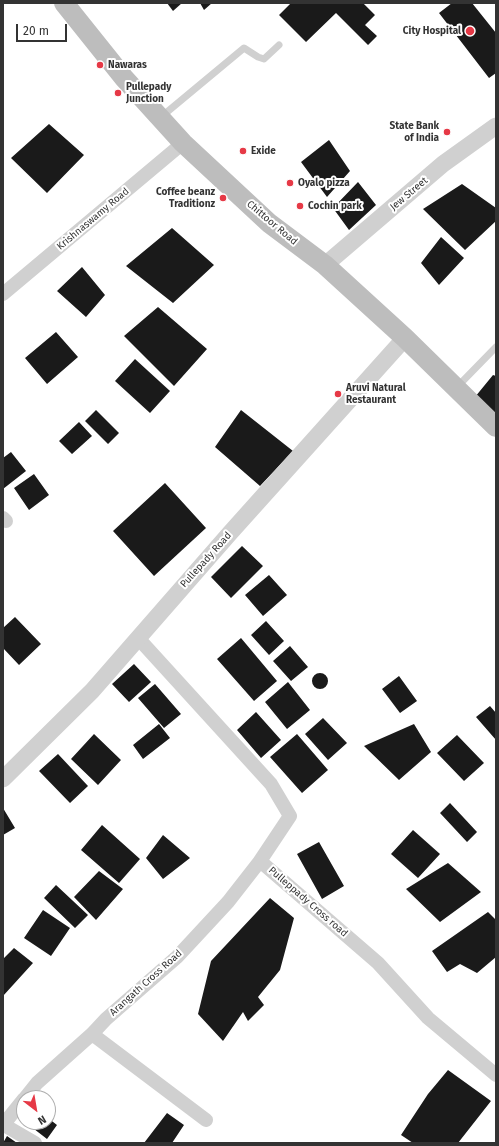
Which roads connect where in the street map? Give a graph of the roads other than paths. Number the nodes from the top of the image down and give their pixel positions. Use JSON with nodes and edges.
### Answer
{"nodes":[{"id":1,"x":64,"y":3,"type":"edge"},
{"id":2,"x":279,"y":45,"type":"dead end"},
{"id":3,"x":161,"y":117,"type":"junction"},
{"id":4,"x":496,"y":126,"type":"edge"},
{"id":5,"x":183,"y":143,"type":"junction"},
{"id":6,"x":324,"y":265,"type":"junction"},
{"id":7,"x":4,"y":290,"type":"edge"},
{"id":8,"x":405,"y":338,"type":"junction"},
{"id":9,"x":496,"y":347,"type":"edge"},
{"id":10,"x":456,"y":389,"type":"junction"},
{"id":11,"x":496,"y":427,"type":"edge"},
{"id":12,"x":138,"y":638,"type":"junction"},
{"id":13,"x":3,"y":779,"type":"edge"},
{"id":14,"x":260,"y":861,"type":"junction"},
{"id":15,"x":92,"y":1034,"type":"junction"},
{"id":16,"x":496,"y":1075,"type":"edge"},
{"id":17,"x":31,"y":1090,"type":"edge"},
{"id":18,"x":16,"y":1109,"type":"edge"},
{"id":19,"x":206,"y":1120,"type":"dead end"},
{"id":20,"x":3,"y":1125,"type":"edge"},
{"id":21,"x":35,"y":1143,"type":"edge"}],
"edges":[{"from":1,"to":3,"type":"main road","name":"Chittoor Road"},
{"from":2,"to":3,"type":"lane"},
{"from":3,"to":5,"type":"main road","name":"Chittoor Road"},
{"from":4,"to":6,"type":"street","name":"Jew Street"},
{"from":5,"to":6,"type":"main road","name":"Chittoor Road"},
{"from":5,"to":7,"type":"street","name":"Krishnaswamy Road"},
{"from":6,"to":8,"type":"main road","name":"Chittoor Road"},
{"from":8,"to":10,"type":"main road","name":"Chittoor Road"},
{"from":8,"to":12,"type":"street","name":"Pullepady Road"},
{"from":9,"to":10,"type":"lane"},
{"from":10,"to":11,"type":"main road","name":"Chittoor Road"},
{"from":12,"to":13,"type":"street","name":"Pullepady Road"},
{"from":12,"to":14,"type":"street","name":"Pulleppady Cross road"},
{"from":14,"to":15,"type":"street","name":"Arangath Cross Road"},
{"from":14,"to":16,"type":"street","name":"Pulleppady Cross road"},
{"from":15,"to":17,"type":"street","name":"Arangath Cross Road"},
{"from":15,"to":19,"type":"street"},
{"from":18,"to":20,"type":"street","name":"Arangath Cross Road"},
{"from":20,"to":21,"type":"street"}]}
